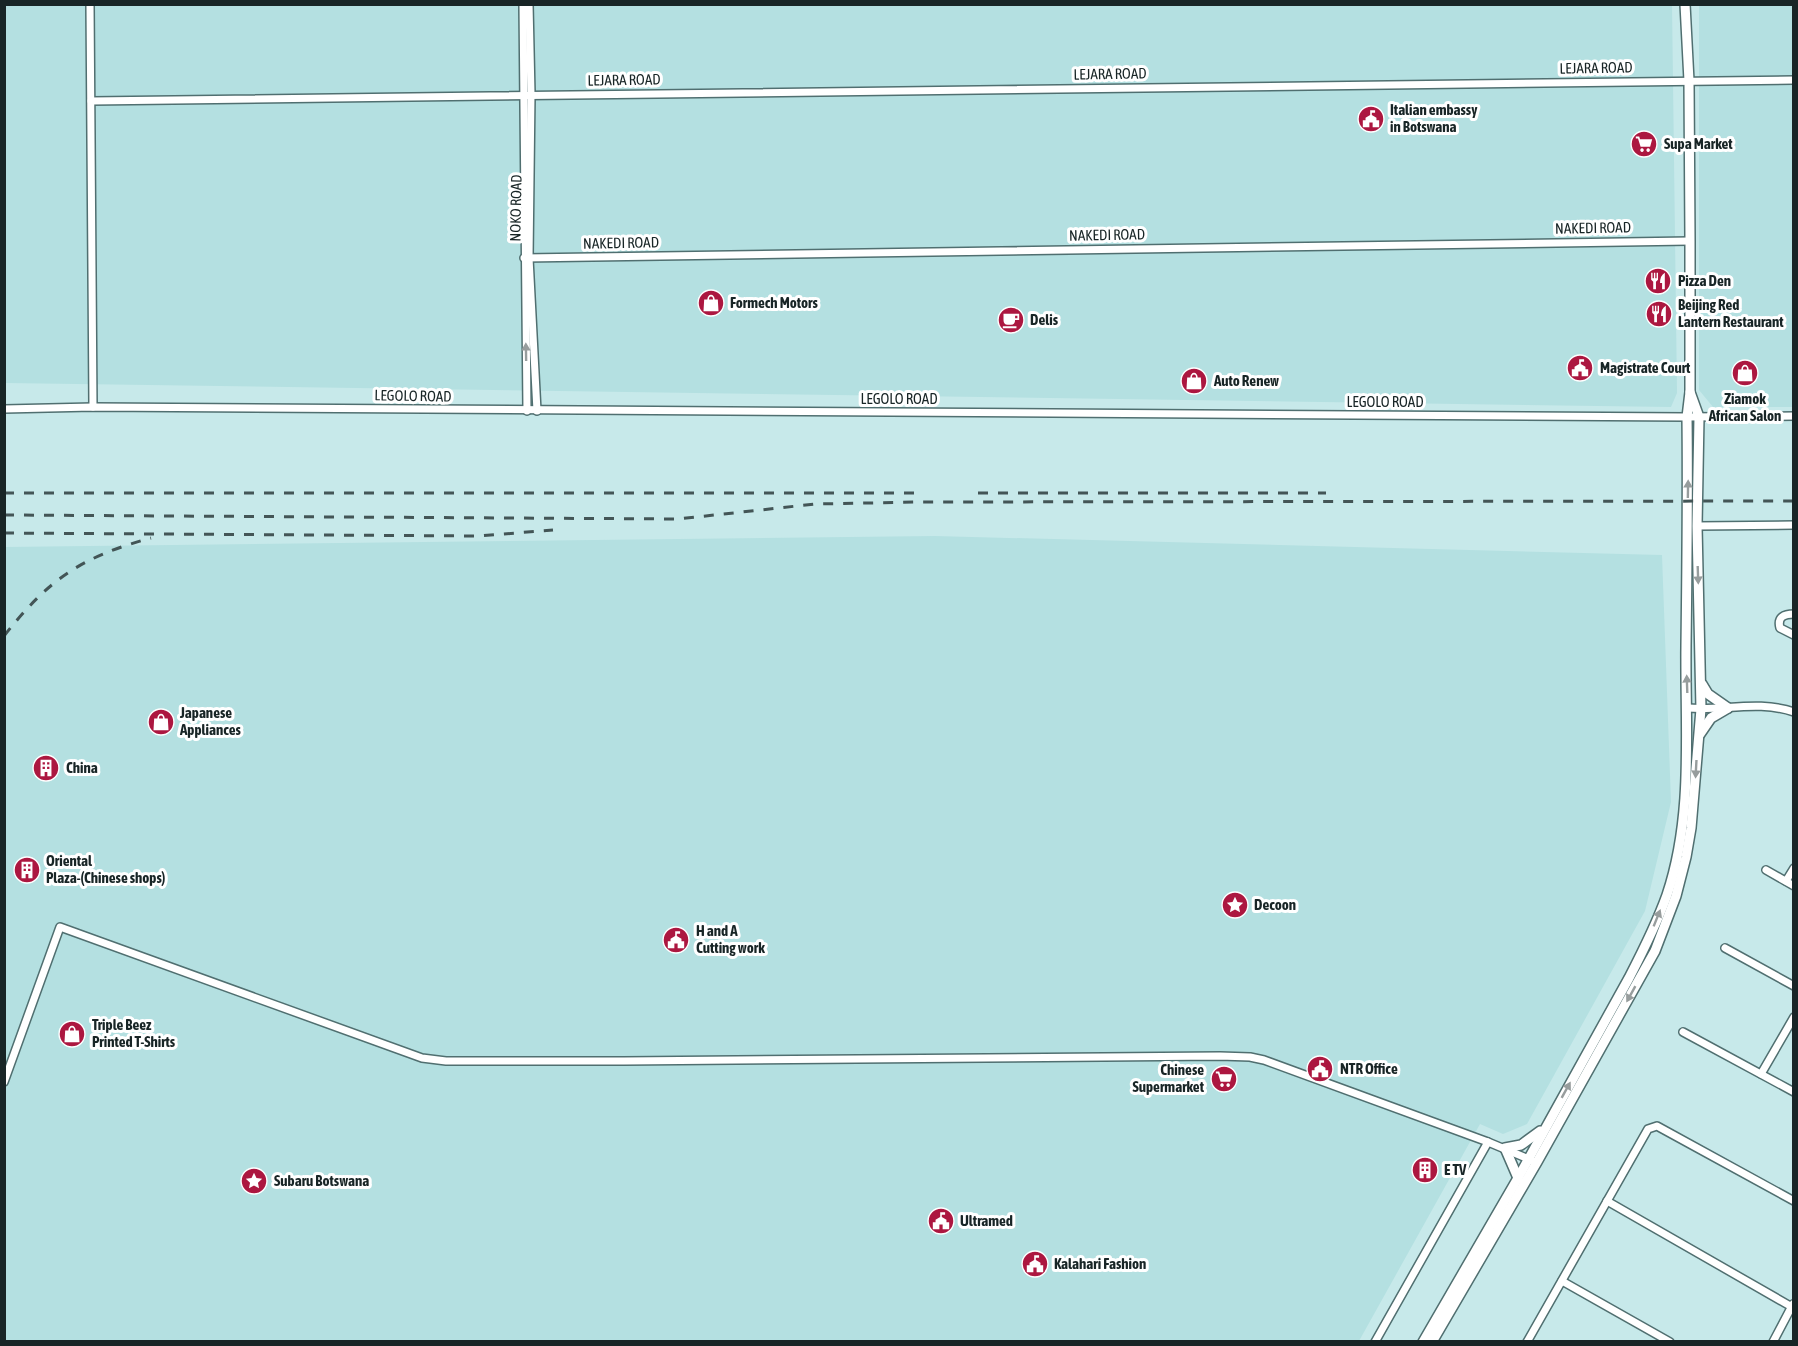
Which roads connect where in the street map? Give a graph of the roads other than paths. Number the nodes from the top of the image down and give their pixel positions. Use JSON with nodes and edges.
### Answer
{"nodes":[{"id":1,"x":90,"y":4,"type":"edge"},
{"id":2,"x":523,"y":4,"type":"edge"},
{"id":3,"x":529,"y":4,"type":"edge"},
{"id":4,"x":1685,"y":4,"type":"edge"},
{"id":5,"x":1794,"y":80,"type":"edge"},
{"id":6,"x":1689,"y":81,"type":"junction"},
{"id":7,"x":527,"y":95,"type":"junction"},
{"id":8,"x":91,"y":101,"type":"junction"},
{"id":9,"x":1690,"y":241,"type":"junction"},
{"id":10,"x":527,"y":258,"type":"junction"},
{"id":11,"x":1690,"y":392,"type":"junction"},
{"id":12,"x":93,"y":407,"type":"junction"},
{"id":13,"x":4,"y":408,"type":"edge"},
{"id":14,"x":527,"y":411,"type":"junction"},
{"id":15,"x":537,"y":411,"type":"junction"},
{"id":16,"x":1794,"y":416,"type":"edge"},
{"id":17,"x":1687,"y":417,"type":"junction"},
{"id":18,"x":1699,"y":417,"type":"junction"},
{"id":19,"x":1794,"y":525,"type":"edge"},
{"id":20,"x":1697,"y":526,"type":"junction"},
{"id":21,"x":1794,"y":614,"type":"edge"},
{"id":22,"x":1794,"y":635,"type":"edge"},
{"id":23,"x":1701,"y":681,"type":"junction"},
{"id":24,"x":1688,"y":708,"type":"junction"},
{"id":25,"x":1728,"y":708,"type":"junction"},
{"id":26,"x":1701,"y":709,"type":"junction"},
{"id":27,"x":1794,"y":712,"type":"edge"},
{"id":28,"x":1698,"y":737,"type":"junction"},
{"id":29,"x":1794,"y":867,"type":"edge"},
{"id":30,"x":1766,"y":870,"type":"dead end"},
{"id":31,"x":1786,"y":881,"type":"junction"},
{"id":32,"x":1794,"y":885,"type":"edge"},
{"id":33,"x":1645,"y":946,"type":"junction"},
{"id":34,"x":1725,"y":948,"type":"dead end"},
{"id":35,"x":1655,"y":951,"type":"junction"},
{"id":36,"x":1794,"y":986,"type":"edge"},
{"id":37,"x":1794,"y":1017,"type":"edge"},
{"id":38,"x":1683,"y":1032,"type":"dead end"},
{"id":39,"x":1761,"y":1074,"type":"junction"},
{"id":40,"x":4,"y":1082,"type":"edge"},
{"id":41,"x":1794,"y":1092,"type":"edge"},
{"id":42,"x":1546,"y":1125,"type":"junction"},
{"id":43,"x":1488,"y":1142,"type":"junction"},
{"id":44,"x":1505,"y":1148,"type":"junction"},
{"id":45,"x":1533,"y":1160,"type":"junction"},
{"id":46,"x":1518,"y":1178,"type":"junction"},
{"id":47,"x":1607,"y":1201,"type":"junction"},
{"id":48,"x":1794,"y":1201,"type":"edge"},
{"id":49,"x":1562,"y":1281,"type":"junction"},
{"id":50,"x":1793,"y":1306,"type":"edge"},
{"id":51,"x":1375,"y":1341,"type":"edge"},
{"id":52,"x":1423,"y":1341,"type":"edge"},
{"id":53,"x":1432,"y":1341,"type":"edge"},
{"id":54,"x":1527,"y":1341,"type":"edge"},
{"id":55,"x":1670,"y":1341,"type":"edge"},
{"id":56,"x":1773,"y":1341,"type":"edge"}],
"edges":[{"from":1,"to":8,"type":"street"},
{"from":2,"to":7,"type":"street"},
{"from":3,"to":7,"type":"street","name":"NOKO ROAD"},
{"from":4,"to":6,"type":"main road"},
{"from":5,"to":6,"type":"street","name":"LEJARA ROAD"},
{"from":6,"to":7,"type":"street","name":"LEJARA ROAD"},
{"from":6,"to":9,"type":"main road"},
{"from":7,"to":8,"type":"street","name":"LEJARA ROAD"},
{"from":7,"to":10,"type":"street","name":"NOKO ROAD"},
{"from":8,"to":12,"type":"street"},
{"from":9,"to":10,"type":"street","name":"NAKEDI ROAD"},
{"from":9,"to":11,"type":"main road"},
{"from":14,"to":10,"type":"street","one_way":true},
{"from":10,"to":15,"type":"street","name":"NOKO ROAD"},
{"from":11,"to":17,"type":"main road"},
{"from":11,"to":18,"type":"main road"},
{"from":12,"to":13,"type":"street","name":"LEGOLO ROAD"},
{"from":12,"to":14,"type":"street","name":"LEGOLO ROAD"},
{"from":14,"to":15,"type":"street","name":"LEGOLO ROAD"},
{"from":15,"to":17,"type":"street","name":"LEGOLO ROAD"},
{"from":16,"to":18,"type":"street","name":"LEGOLO ROAD"},
{"from":17,"to":18,"type":"street","name":"LEGOLO ROAD"},
{"from":24,"to":17,"type":"main road","one_way":true},
{"from":18,"to":20,"type":"main road"},
{"from":19,"to":20,"type":"street"},
{"from":20,"to":23,"type":"main road","one_way":true},
{"from":21,"to":22,"type":"street"},
{"from":23,"to":25,"type":"main road"},
{"from":23,"to":26,"type":"main road"},
{"from":24,"to":26,"type":"street"},
{"from":33,"to":24,"type":"main road","one_way":true},
{"from":25,"to":26,"type":"street"},
{"from":25,"to":27,"type":"street"},
{"from":25,"to":28,"type":"main road"},
{"from":26,"to":28,"type":"main road"},
{"from":28,"to":35,"type":"main road","one_way":true},
{"from":29,"to":31,"type":"street"},
{"from":30,"to":31,"type":"street"},
{"from":31,"to":32,"type":"street"},
{"from":33,"to":35,"type":"main road"},
{"from":42,"to":33,"type":"main road","one_way":true},
{"from":34,"to":36,"type":"street"},
{"from":35,"to":45,"type":"main road","one_way":true},
{"from":37,"to":39,"type":"street"},
{"from":38,"to":39,"type":"street"},
{"from":39,"to":41,"type":"street"},
{"from":40,"to":43,"type":"street"},
{"from":42,"to":44,"type":"main road"},
{"from":42,"to":45,"type":"main road"},
{"from":43,"to":44,"type":"street"},
{"from":43,"to":51,"type":"street"},
{"from":44,"to":45,"type":"street"},
{"from":44,"to":46,"type":"main road"},
{"from":45,"to":46,"type":"main road"},
{"from":45,"to":53,"type":"main road"},
{"from":46,"to":52,"type":"main road"},
{"from":47,"to":48,"type":"street"},
{"from":47,"to":49,"type":"street"},
{"from":47,"to":50,"type":"street"},
{"from":49,"to":54,"type":"street"},
{"from":49,"to":55,"type":"street"},
{"from":50,"to":56,"type":"street"}]}
